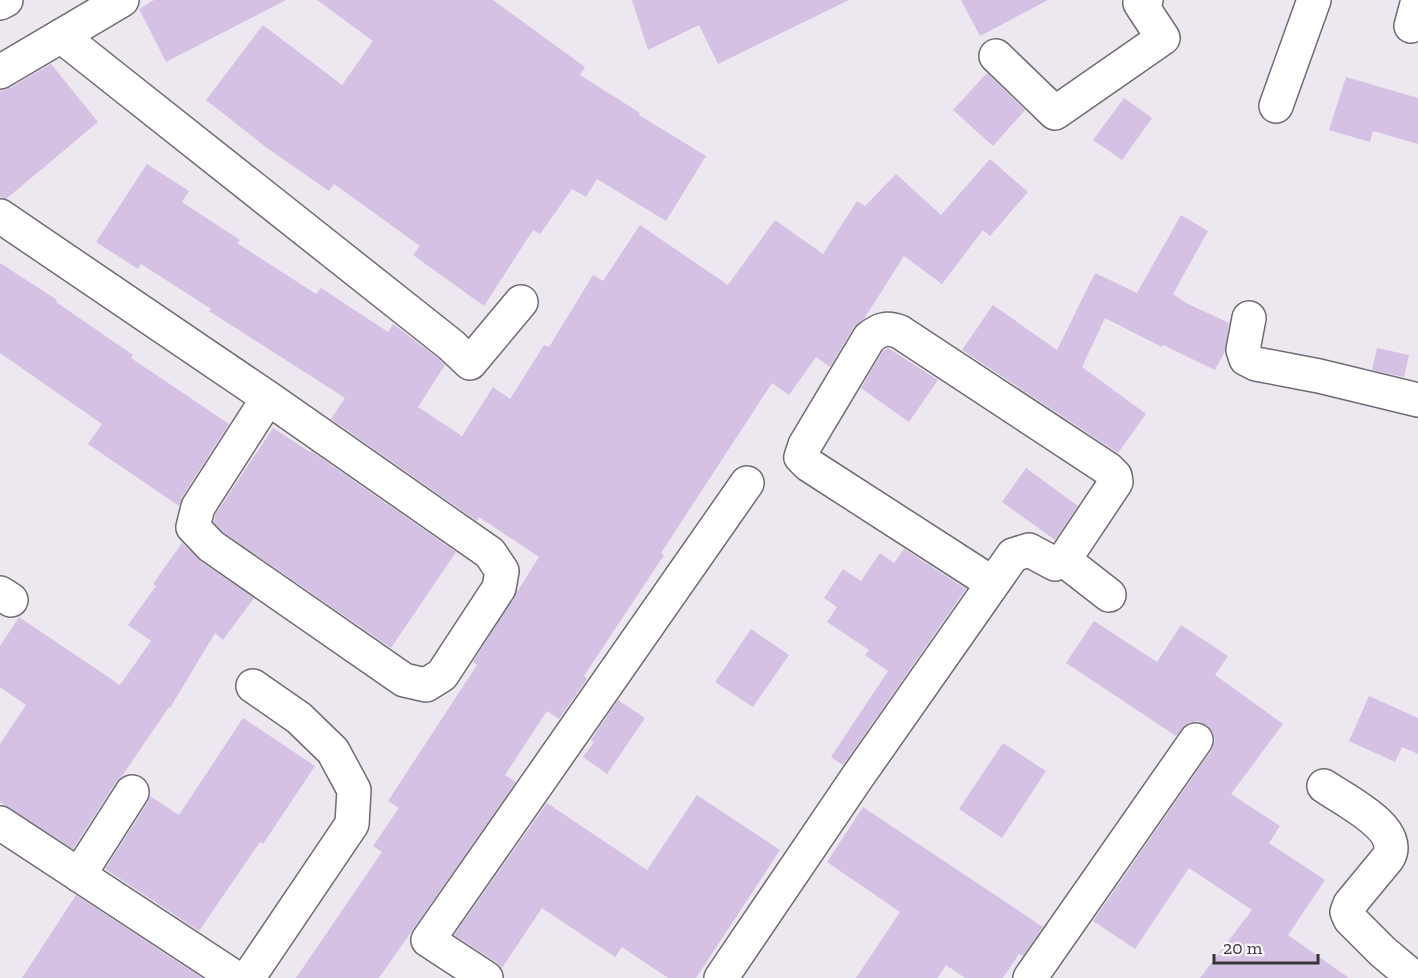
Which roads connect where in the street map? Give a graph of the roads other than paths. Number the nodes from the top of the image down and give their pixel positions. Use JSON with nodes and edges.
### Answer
{"nodes":[{"id":1,"x":6,"y":0,"type":"edge"},
{"id":2,"x":122,"y":0,"type":"edge"},
{"id":3,"x":1146,"y":0,"type":"edge"},
{"id":4,"x":1314,"y":0,"type":"edge"},
{"id":5,"x":0,"y":3,"type":"edge"},
{"id":6,"x":61,"y":36,"type":"junction"},
{"id":7,"x":996,"y":56,"type":"dead end"},
{"id":8,"x":0,"y":72,"type":"edge"},
{"id":9,"x":1276,"y":106,"type":"dead end"},
{"id":10,"x":0,"y":216,"type":"edge"},
{"id":11,"x":521,"y":302,"type":"dead end"},
{"id":12,"x":1249,"y":318,"type":"dead end"},
{"id":13,"x":268,"y":398,"type":"junction"},
{"id":14,"x":1418,"y":400,"type":"edge"},
{"id":15,"x":747,"y":483,"type":"dead end"},
{"id":16,"x":1064,"y":560,"type":"junction"},
{"id":17,"x":992,"y":583,"type":"junction"},
{"id":18,"x":1109,"y":595,"type":"dead end"},
{"id":19,"x":253,"y":686,"type":"dead end"},
{"id":20,"x":1196,"y":740,"type":"dead end"},
{"id":21,"x":1324,"y":786,"type":"dead end"},
{"id":22,"x":132,"y":792,"type":"dead end"},
{"id":23,"x":0,"y":823,"type":"edge"},
{"id":24,"x":79,"y":875,"type":"junction"},
{"id":25,"x":236,"y":978,"type":"edge"},
{"id":26,"x":248,"y":978,"type":"edge"},
{"id":27,"x":486,"y":978,"type":"edge"},
{"id":28,"x":721,"y":978,"type":"edge"},
{"id":29,"x":1030,"y":978,"type":"edge"},
{"id":30,"x":1414,"y":978,"type":"edge"}],
"edges":[{"from":1,"to":5,"type":"street"},
{"from":2,"to":6,"type":"street"},
{"from":3,"to":7,"type":"street"},
{"from":4,"to":9,"type":"street"},
{"from":6,"to":8,"type":"street"},
{"from":6,"to":11,"type":"street"},
{"from":10,"to":13,"type":"street"},
{"from":12,"to":14,"type":"street"},
{"from":13,"to":13,"type":"street"},
{"from":15,"to":27,"type":"street"},
{"from":16,"to":17,"type":"street"},
{"from":16,"to":17,"type":"street"},
{"from":16,"to":18,"type":"street"},
{"from":17,"to":28,"type":"street"},
{"from":19,"to":26,"type":"street"},
{"from":20,"to":29,"type":"street"},
{"from":21,"to":30,"type":"street"},
{"from":22,"to":24,"type":"street"},
{"from":23,"to":24,"type":"street"},
{"from":24,"to":25,"type":"street"}]}
